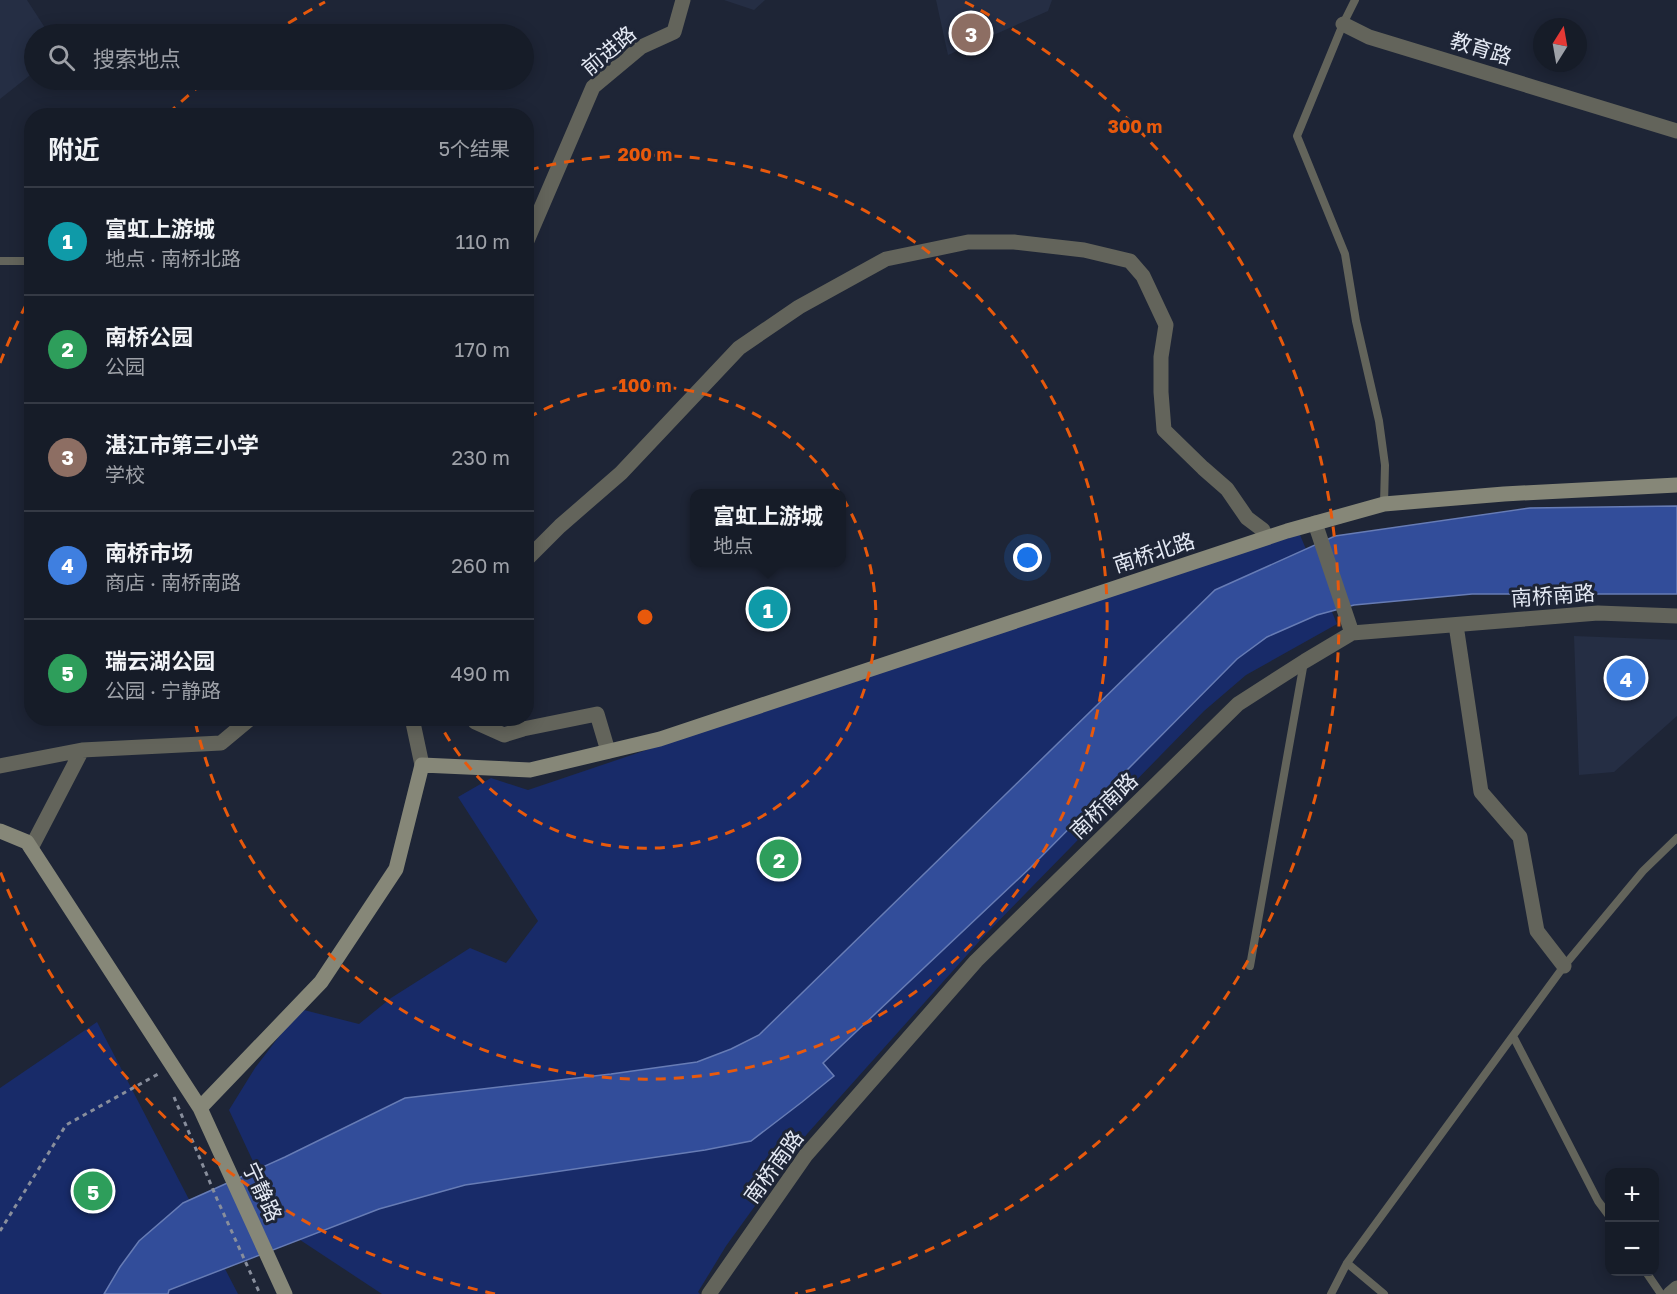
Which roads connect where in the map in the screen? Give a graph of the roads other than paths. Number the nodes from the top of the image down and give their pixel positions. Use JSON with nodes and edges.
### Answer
{"nodes":[{"id":1,"x":683,"y":0,"type":"edge"},
{"id":2,"x":1355,"y":0,"type":"edge"},
{"id":3,"x":1343,"y":24,"type":"junction"},
{"id":4,"x":1677,"y":131,"type":"edge"},
{"id":5,"x":534,"y":224,"type":"edge"},
{"id":6,"x":0,"y":261,"type":"edge"},
{"id":7,"x":24,"y":261,"type":"edge"},
{"id":8,"x":1677,"y":484,"type":"edge"},
{"id":9,"x":1384,"y":504,"type":"junction"},
{"id":10,"x":1315,"y":523,"type":"junction"},
{"id":11,"x":1263,"y":530,"type":"joint"},
{"id":12,"x":1287,"y":531,"type":"junction"},
{"id":13,"x":534,"y":552,"type":"edge"},
{"id":14,"x":1677,"y":616,"type":"edge"},
{"id":15,"x":1456,"y":625,"type":"junction"},
{"id":16,"x":1352,"y":633,"type":"junction"},
{"id":17,"x":1305,"y":661,"type":"junction"},
{"id":18,"x":241,"y":726,"type":"edge"},
{"id":19,"x":414,"y":726,"type":"edge"},
{"id":20,"x":484,"y":726,"type":"edge"},
{"id":21,"x":82,"y":750,"type":"junction"},
{"id":22,"x":608,"y":751,"type":"junction"},
{"id":23,"x":422,"y":765,"type":"junction"},
{"id":24,"x":0,"y":766,"type":"edge"},
{"id":25,"x":0,"y":831,"type":"edge"},
{"id":26,"x":1677,"y":838,"type":"edge"},
{"id":27,"x":32,"y":848,"type":"junction"},
{"id":28,"x":1250,"y":966,"type":"dead end"},
{"id":29,"x":1564,"y":966,"type":"junction"},
{"id":30,"x":1513,"y":1036,"type":"junction"},
{"id":31,"x":200,"y":1108,"type":"junction"},
{"id":32,"x":1605,"y":1210,"type":"edge"},
{"id":33,"x":1347,"y":1263,"type":"junction"},
{"id":34,"x":1649,"y":1276,"type":"edge"},
{"id":35,"x":1677,"y":1288,"type":"edge"},
{"id":36,"x":285,"y":1294,"type":"edge"},
{"id":37,"x":709,"y":1294,"type":"edge"},
{"id":38,"x":1331,"y":1294,"type":"edge"},
{"id":39,"x":1384,"y":1294,"type":"edge"},
{"id":40,"x":1661,"y":1294,"type":"edge"},
{"id":41,"x":1670,"y":1294,"type":"edge"}],
"edges":[{"from":1,"to":5,"type":"street","name":"前进路"},
{"from":2,"to":3,"type":"lane"},
{"from":3,"to":4,"type":"street","name":"教育路"},
{"from":3,"to":9,"type":"lane"},
{"from":6,"to":7,"type":"lane"},
{"from":8,"to":9,"type":"street","name":"南桥北路"},
{"from":9,"to":10,"type":"street","name":"南桥北路"},
{"from":10,"to":12,"type":"street","name":"南桥北路"},
{"from":10,"to":16,"type":"street"},
{"from":11,"to":12,"type":"lane"},
{"from":11,"to":13,"type":"street"},
{"from":12,"to":22,"type":"street","name":"南桥北路"},
{"from":14,"to":15,"type":"street","name":"南桥南路"},
{"from":15,"to":16,"type":"street","name":"南桥南路"},
{"from":15,"to":29,"type":"street"},
{"from":16,"to":17,"type":"street","name":"南桥南路"},
{"from":17,"to":28,"type":"lane"},
{"from":17,"to":37,"type":"street","name":"南桥南路"},
{"from":18,"to":21,"type":"street"},
{"from":19,"to":23,"type":"street"},
{"from":20,"to":22,"type":"street"},
{"from":21,"to":24,"type":"street"},
{"from":21,"to":27,"type":"street"},
{"from":22,"to":23,"type":"street","name":"南桥北路"},
{"from":23,"to":31,"type":"street"},
{"from":25,"to":27,"type":"street"},
{"from":26,"to":29,"type":"lane"},
{"from":27,"to":31,"type":"street","name":"宁静路"},
{"from":29,"to":30,"type":"lane"},
{"from":30,"to":32,"type":"lane"},
{"from":30,"to":33,"type":"lane"},
{"from":31,"to":36,"type":"street","name":"宁静路"},
{"from":33,"to":38,"type":"lane"},
{"from":33,"to":39,"type":"lane"},
{"from":34,"to":40,"type":"lane"},
{"from":35,"to":41,"type":"street"}]}
